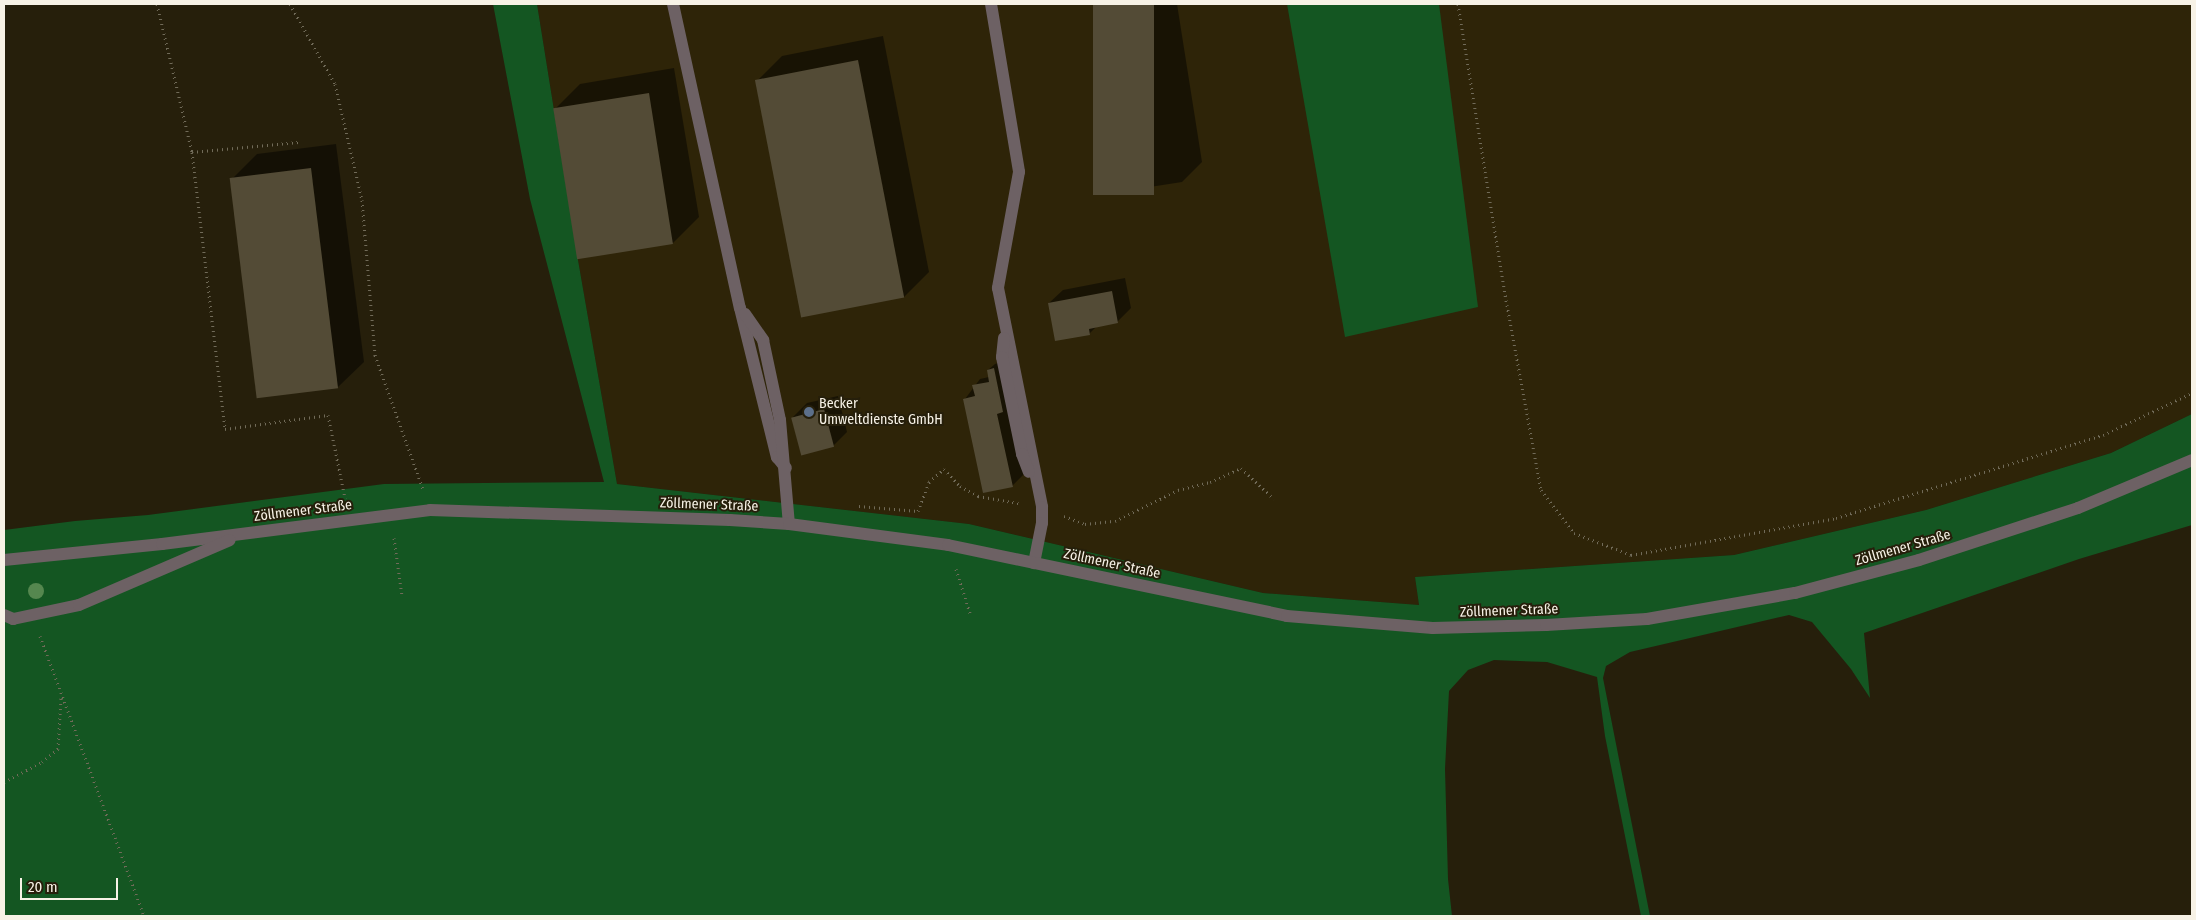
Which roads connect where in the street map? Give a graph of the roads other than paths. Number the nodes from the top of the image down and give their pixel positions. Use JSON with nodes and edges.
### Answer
{"nodes":[{"id":1,"x":673,"y":4,"type":"edge"},
{"id":2,"x":991,"y":4,"type":"edge"},
{"id":3,"x":2192,"y":460,"type":"edge"},
{"id":4,"x":789,"y":524,"type":"junction"},
{"id":5,"x":245,"y":533,"type":"junction"},
{"id":6,"x":4,"y":560,"type":"edge"},
{"id":7,"x":1034,"y":563,"type":"junction"},
{"id":8,"x":4,"y":615,"type":"edge"}],
"edges":[{"from":1,"to":4,"type":"street"},
{"from":2,"to":7,"type":"street"},
{"from":3,"to":7,"type":"street","name":"Zöllmener Straße"},
{"from":4,"to":5,"type":"street","name":"Zöllmener Straße"},
{"from":4,"to":7,"type":"street","name":"Zöllmener Straße"},
{"from":5,"to":6,"type":"street","name":"Zöllmener Straße"},
{"from":5,"to":8,"type":"street"}]}
